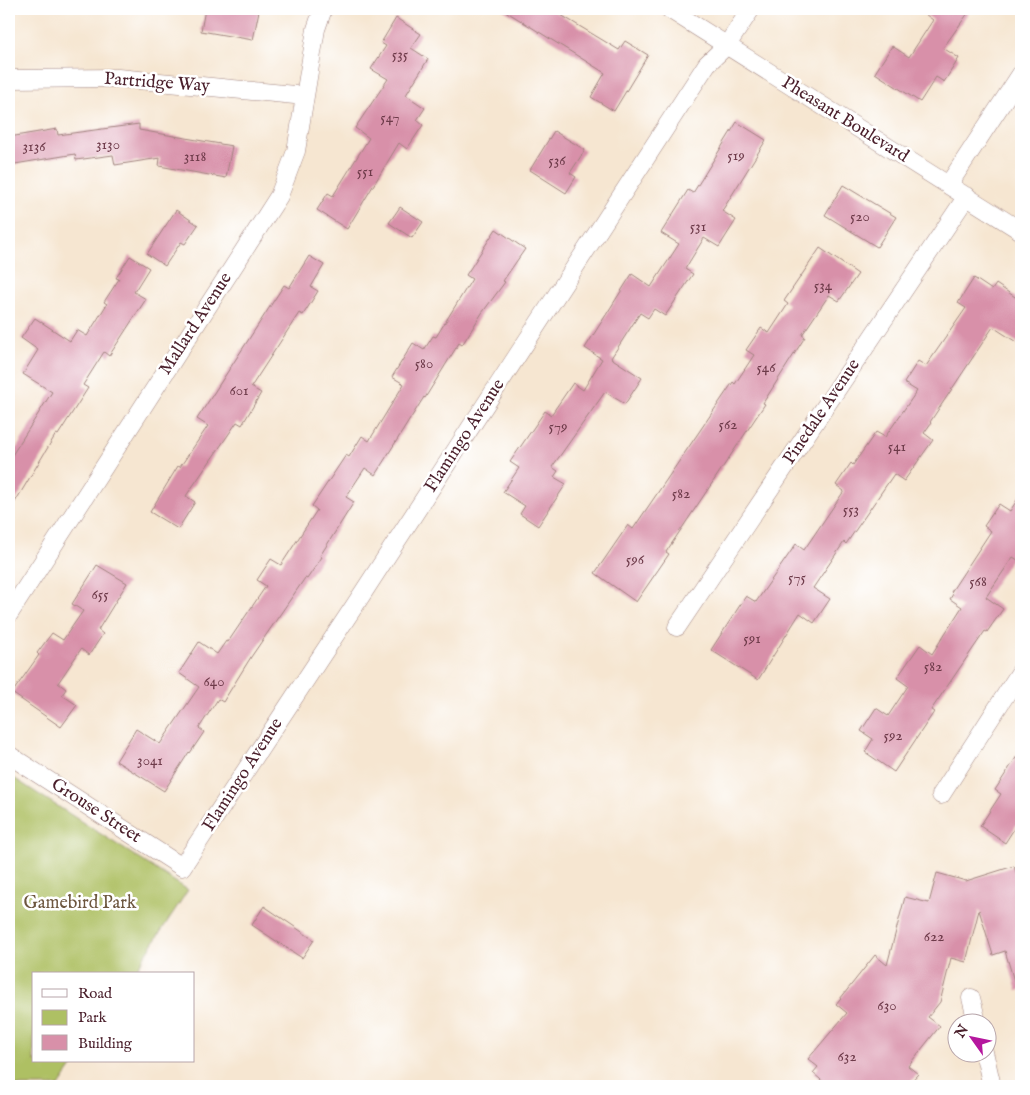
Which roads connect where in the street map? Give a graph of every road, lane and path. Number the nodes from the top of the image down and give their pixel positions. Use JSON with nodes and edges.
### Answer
{"nodes":[{"id":1,"x":323,"y":9,"type":"edge"},
{"id":2,"x":670,"y":9,"type":"edge"},
{"id":3,"x":751,"y":9,"type":"edge"},
{"id":4,"x":727,"y":45,"type":"junction"},
{"id":5,"x":1021,"y":74,"type":"edge"},
{"id":6,"x":9,"y":79,"type":"edge"},
{"id":7,"x":305,"y":96,"type":"junction"},
{"id":8,"x":948,"y":184,"type":"junction"},
{"id":9,"x":967,"y":196,"type":"junction"},
{"id":10,"x":1021,"y":231,"type":"edge"},
{"id":11,"x":9,"y":614,"type":"edge"},
{"id":12,"x":677,"y":627,"type":"dead end"},
{"id":13,"x":1021,"y":671,"type":"edge"},
{"id":14,"x":9,"y":755,"type":"edge"},
{"id":15,"x":942,"y":795,"type":"dead end"},
{"id":16,"x":182,"y":867,"type":"joint"},
{"id":17,"x":972,"y":998,"type":"dead end"},
{"id":18,"x":975,"y":1012,"type":"edge"},
{"id":19,"x":986,"y":1062,"type":"edge"},
{"id":20,"x":992,"y":1086,"type":"edge"}],
"edges":[{"from":1,"to":7,"type":"street","name":"Mallard Avenue"},
{"from":2,"to":4,"type":"street","name":"Pheasant Boulevard"},
{"from":3,"to":4,"type":"street","name":"Flamingo Avenue"},
{"from":4,"to":8,"type":"street","name":"Pheasant Boulevard"},
{"from":4,"to":16,"type":"street","name":"Flamingo Avenue"},
{"from":5,"to":8,"type":"street"},
{"from":6,"to":7,"type":"street","name":"Partridge Way"},
{"from":7,"to":11,"type":"street","name":"Mallard Avenue"},
{"from":8,"to":9,"type":"street","name":"Pheasant Boulevard"},
{"from":9,"to":10,"type":"street","name":"Pheasant Boulevard"},
{"from":9,"to":12,"type":"street","name":"Pinedale Avenue"},
{"from":13,"to":15,"type":"street"},
{"from":14,"to":16,"type":"street","name":"Grouse Street"},
{"from":17,"to":18,"type":"street"},
{"from":19,"to":20,"type":"street"}]}
